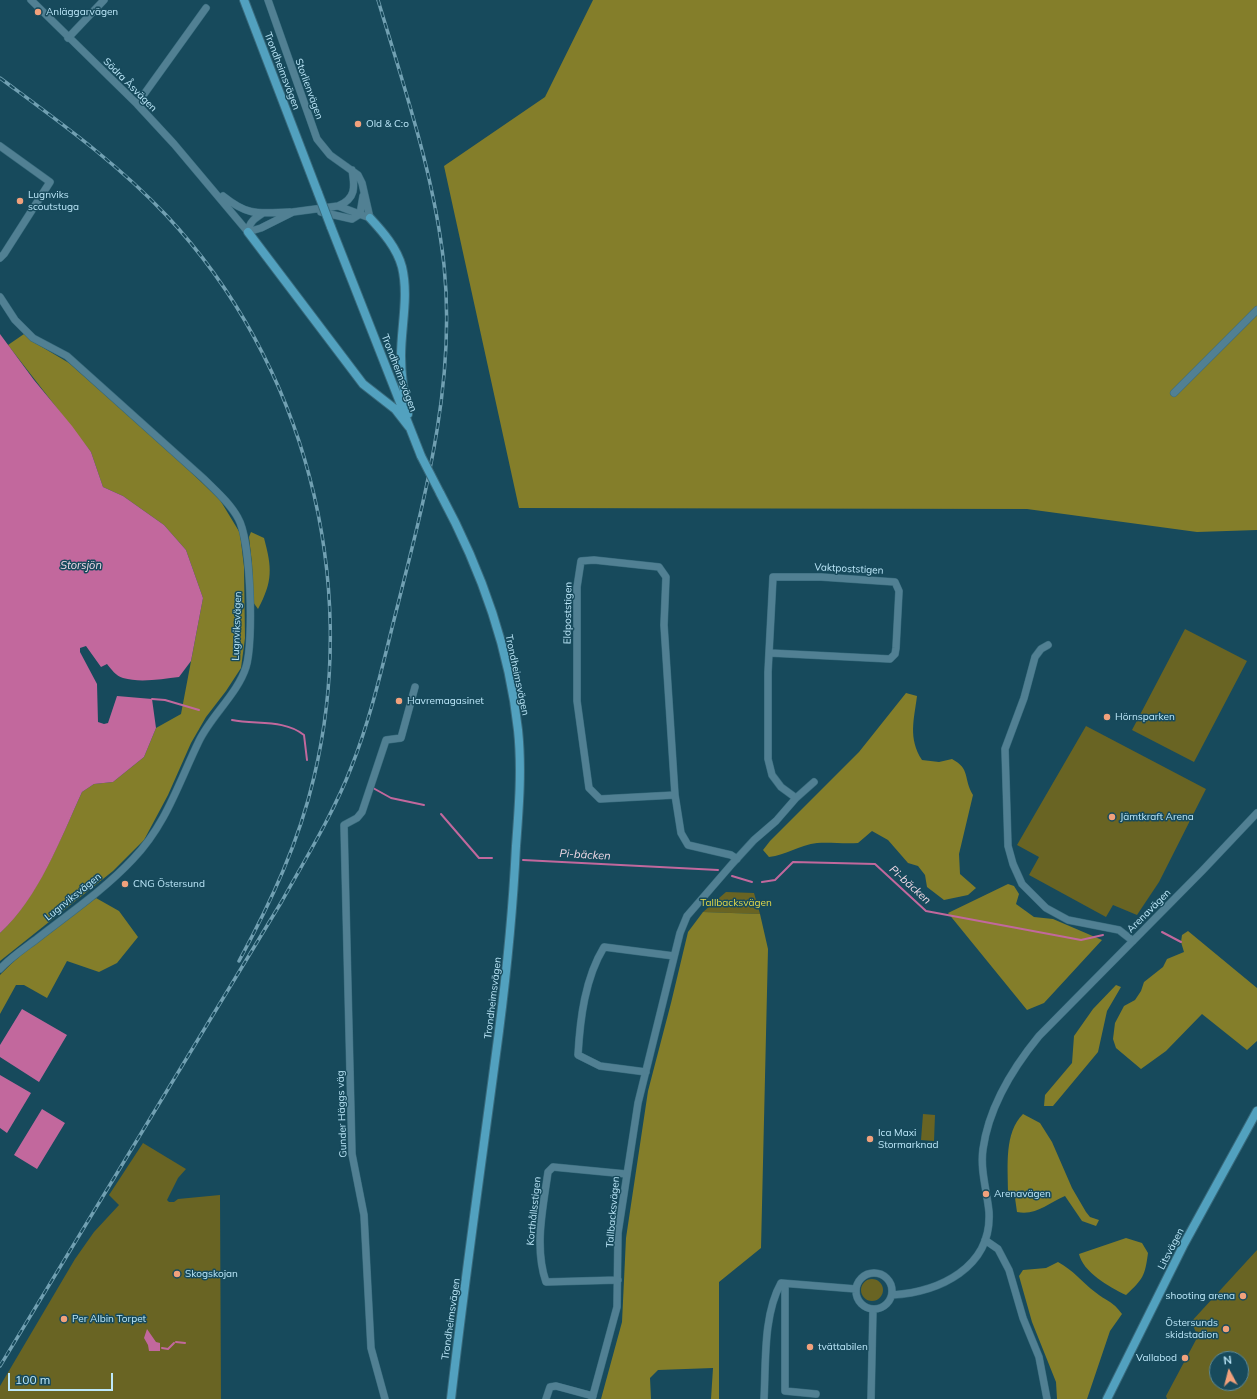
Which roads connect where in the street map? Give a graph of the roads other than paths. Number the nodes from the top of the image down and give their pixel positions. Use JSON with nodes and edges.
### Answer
{"nodes":[{"id":1,"x":31,"y":0,"type":"edge"},
{"id":2,"x":104,"y":0,"type":"edge"},
{"id":3,"x":244,"y":0,"type":"edge"},
{"id":4,"x":268,"y":0,"type":"edge"},
{"id":5,"x":206,"y":8,"type":"dead end"},
{"id":6,"x":68,"y":38,"type":"junction"},
{"id":7,"x":137,"y":104,"type":"junction"},
{"id":8,"x":0,"y":146,"type":"edge"},
{"id":9,"x":352,"y":170,"type":"junction"},
{"id":10,"x":212,"y":187,"type":"junction"},
{"id":11,"x":364,"y":192,"type":"junction"},
{"id":12,"x":338,"y":206,"type":"junction"},
{"id":13,"x":309,"y":210,"type":"junction"},
{"id":14,"x":293,"y":212,"type":"junction"},
{"id":15,"x":263,"y":213,"type":"junction"},
{"id":16,"x":360,"y":214,"type":"junction"},
{"id":17,"x":370,"y":218,"type":"junction"},
{"id":18,"x":248,"y":232,"type":"junction"},
{"id":19,"x":0,"y":258,"type":"edge"},
{"id":20,"x":0,"y":297,"type":"edge"},
{"id":21,"x":1257,"y":310,"type":"edge"},
{"id":22,"x":1174,"y":393,"type":"dead end"},
{"id":23,"x":410,"y":431,"type":"junction"},
{"id":24,"x":1048,"y":645,"type":"dead end"},
{"id":25,"x":770,"y":653,"type":"junction"},
{"id":26,"x":415,"y":687,"type":"dead end"},
{"id":27,"x":814,"y":782,"type":"dead end"},
{"id":28,"x":675,"y":795,"type":"junction"},
{"id":29,"x":796,"y":798,"type":"junction"},
{"id":30,"x":1257,"y":813,"type":"edge"},
{"id":31,"x":734,"y":857,"type":"junction"},
{"id":32,"x":1133,"y":941,"type":"junction"},
{"id":33,"x":674,"y":956,"type":"junction"},
{"id":34,"x":0,"y":968,"type":"edge"},
{"id":35,"x":646,"y":1072,"type":"junction"},
{"id":36,"x":1257,"y":1112,"type":"edge"},
{"id":37,"x":626,"y":1174,"type":"junction"},
{"id":38,"x":984,"y":1240,"type":"junction"},
{"id":39,"x":618,"y":1280,"type":"junction"},
{"id":40,"x":788,"y":1285,"type":"junction"},
{"id":41,"x":856,"y":1289,"type":"junction"},
{"id":42,"x":892,"y":1296,"type":"junction"},
{"id":43,"x":873,"y":1309,"type":"junction"},
{"id":44,"x":816,"y":1394,"type":"dead end"},
{"id":45,"x":593,"y":1398,"type":"edge"},
{"id":46,"x":385,"y":1399,"type":"edge"},
{"id":47,"x":451,"y":1399,"type":"edge"},
{"id":48,"x":546,"y":1399,"type":"edge"},
{"id":49,"x":764,"y":1399,"type":"edge"},
{"id":50,"x":871,"y":1399,"type":"edge"},
{"id":51,"x":1047,"y":1399,"type":"edge"},
{"id":52,"x":1107,"y":1399,"type":"edge"}],
"edges":[{"from":1,"to":6,"type":"street","name":"Södra Åsvägen"},
{"from":2,"to":6,"type":"street"},
{"from":3,"to":23,"type":"main road","name":"Trondheimsvägen","bridge":true},
{"from":4,"to":9,"type":"street","name":"Storlienvägen"},
{"from":5,"to":7,"type":"street"},
{"from":6,"to":7,"type":"street","name":"Södra Åsvägen"},
{"from":7,"to":10,"type":"street","name":"Södra Åsvägen"},
{"from":8,"to":19,"type":"street"},
{"from":9,"to":11,"type":"street","name":"Storlienvägen"},
{"from":9,"to":12,"type":"street"},
{"from":10,"to":15,"type":"street","name":"Södra Åsvägen"},
{"from":10,"to":18,"type":"street","name":"Södra Åsvägen"},
{"from":11,"to":16,"type":"street"},
{"from":11,"to":17,"type":"street","name":"Storlienvägen"},
{"from":12,"to":13,"type":"street"},
{"from":12,"to":16,"type":"street"},
{"from":13,"to":14,"type":"street"},
{"from":13,"to":16,"type":"street"},
{"from":14,"to":15,"type":"street","name":"Södra Åsvägen"},
{"from":14,"to":18,"type":"street"},
{"from":15,"to":18,"type":"street"},
{"from":16,"to":17,"type":"street"},
{"from":17,"to":23,"type":"main road"},
{"from":18,"to":23,"type":"main road"},
{"from":20,"to":34,"type":"street","name":"Lugnviksvägen"},
{"from":21,"to":22,"type":"street"},
{"from":23,"to":47,"type":"main road","name":"Trondheimsvägen","bridge":true},
{"from":24,"to":32,"type":"street"},
{"from":25,"to":25,"type":"street","name":"Vaktpoststigen"},
{"from":25,"to":29,"type":"street","name":"Vaktpoststigen"},
{"from":26,"to":46,"type":"street","name":"Gunder Häggs väg"},
{"from":27,"to":29,"type":"street","name":"Tallbacksvägen"},
{"from":28,"to":28,"type":"street","name":"Eldpoststigen"},
{"from":28,"to":31,"type":"street","name":"Eldpoststigen"},
{"from":29,"to":31,"type":"street","name":"Tallbacksvägen"},
{"from":30,"to":32,"type":"street","name":"Arenavägen"},
{"from":31,"to":33,"type":"street","name":"Tallbacksvägen"},
{"from":32,"to":38,"type":"street","name":"Arenavägen"},
{"from":33,"to":35,"type":"street","name":"Tallbacksvägen"},
{"from":33,"to":35,"type":"street"},
{"from":35,"to":37,"type":"street","name":"Tallbacksvägen"},
{"from":36,"to":52,"type":"main road","name":"Litsvägen"},
{"from":37,"to":39,"type":"street","name":"Tallbacksvägen"},
{"from":37,"to":39,"type":"street","name":"Korthållsstigen"},
{"from":38,"to":42,"type":"street","name":"Arenavägen"},
{"from":38,"to":51,"type":"street"},
{"from":39,"to":45,"type":"street","name":"Tallbacksvägen"},
{"from":40,"to":41,"type":"street"},
{"from":40,"to":44,"type":"street"},
{"from":40,"to":49,"type":"street"},
{"from":41,"to":42,"type":"street"},
{"from":41,"to":43,"type":"street"},
{"from":42,"to":43,"type":"street","name":"Arenavägen"},
{"from":43,"to":50,"type":"street"},
{"from":45,"to":48,"type":"street"}]}
